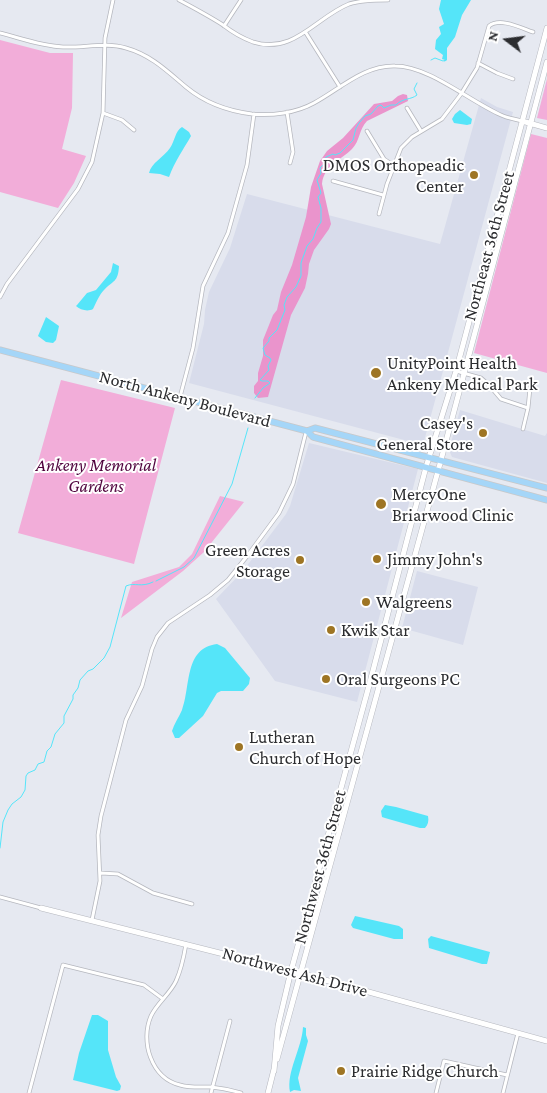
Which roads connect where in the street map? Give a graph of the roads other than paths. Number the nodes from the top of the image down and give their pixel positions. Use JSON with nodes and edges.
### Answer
{"nodes":[{"id":1,"x":113,"y":0,"type":"edge"},
{"id":2,"x":180,"y":0,"type":"edge"},
{"id":3,"x":241,"y":0,"type":"edge"},
{"id":4,"x":388,"y":0,"type":"edge"},
{"id":5,"x":350,"y":2,"type":"edge"},
{"id":6,"x":224,"y":26,"type":"junction"},
{"id":7,"x":547,"y":28,"type":"edge"},
{"id":8,"x":533,"y":32,"type":"dead end"},
{"id":9,"x":0,"y":33,"type":"edge"},
{"id":10,"x":306,"y":33,"type":"junction"},
{"id":11,"x":105,"y":46,"type":"junction"},
{"id":12,"x":547,"y":62,"type":"edge"},
{"id":13,"x":478,"y":63,"type":"junction"},
{"id":14,"x":513,"y":79,"type":"dead end"},
{"id":15,"x":340,"y":87,"type":"junction"},
{"id":16,"x":461,"y":94,"type":"junction"},
{"id":17,"x":407,"y":108,"type":"dead end"},
{"id":18,"x":287,"y":112,"type":"junction"},
{"id":19,"x":103,"y":113,"type":"junction"},
{"id":20,"x":254,"y":114,"type":"junction"},
{"id":21,"x":522,"y":121,"type":"junction"},
{"id":22,"x":531,"y":123,"type":"junction"},
{"id":23,"x":547,"y":128,"type":"edge"},
{"id":24,"x":134,"y":130,"type":"dead end"},
{"id":25,"x":367,"y":131,"type":"dead end"},
{"id":26,"x":421,"y":131,"type":"junction"},
{"id":27,"x":290,"y":163,"type":"dead end"},
{"id":28,"x":393,"y":165,"type":"junction"},
{"id":29,"x":333,"y":181,"type":"dead end"},
{"id":30,"x":383,"y":195,"type":"junction"},
{"id":31,"x":379,"y":214,"type":"dead end"},
{"id":32,"x":0,"y":297,"type":"edge"},
{"id":33,"x":0,"y":350,"type":"edge"},
{"id":34,"x":456,"y":371,"type":"junction"},
{"id":35,"x":464,"y":373,"type":"junction"},
{"id":36,"x":531,"y":378,"type":"dead end"},
{"id":37,"x":180,"y":397,"type":"junction"},
{"id":38,"x":528,"y":408,"type":"junction"},
{"id":39,"x":522,"y":429,"type":"dead end"},
{"id":40,"x":306,"y":431,"type":"junction"},
{"id":41,"x":428,"y":462,"type":"junction"},
{"id":42,"x":440,"y":465,"type":"junction"},
{"id":43,"x":547,"y":488,"type":"edge"},
{"id":44,"x":547,"y":500,"type":"edge"},
{"id":45,"x":101,"y":873,"type":"junction"},
{"id":46,"x":0,"y":897,"type":"edge"},
{"id":47,"x":192,"y":904,"type":"dead end"},
{"id":48,"x":41,"y":908,"type":"joint"},
{"id":49,"x":92,"y":920,"type":"junction"},
{"id":50,"x":186,"y":944,"type":"junction"},
{"id":51,"x":291,"y":971,"type":"junction"},
{"id":52,"x":300,"y":973,"type":"junction"},
{"id":53,"x":163,"y":999,"type":"junction"},
{"id":54,"x":230,"y":1021,"type":"dead end"},
{"id":55,"x":518,"y":1032,"type":"junction"},
{"id":56,"x":547,"y":1041,"type":"edge"},
{"id":57,"x":274,"y":1070,"type":"junction"},
{"id":58,"x":507,"y":1075,"type":"junction"},
{"id":59,"x":213,"y":1087,"type":"junction"},
{"id":60,"x":29,"y":1093,"type":"edge"},
{"id":61,"x":211,"y":1093,"type":"edge"},
{"id":62,"x":241,"y":1093,"type":"edge"},
{"id":63,"x":268,"y":1093,"type":"edge"},
{"id":64,"x":436,"y":1093,"type":"edge"},
{"id":65,"x":503,"y":1093,"type":"edge"}],
"edges":[{"from":1,"to":11,"type":"street"},
{"from":2,"to":6,"type":"street"},
{"from":3,"to":6,"type":"street"},
{"from":4,"to":5,"type":"street"},
{"from":5,"to":10,"type":"street"},
{"from":6,"to":10,"type":"street"},
{"from":7,"to":21,"type":"main road","name":"Northeast 36th Street"},
{"from":8,"to":13,"type":"street"},
{"from":9,"to":11,"type":"street"},
{"from":10,"to":15,"type":"street"},
{"from":11,"to":19,"type":"street"},
{"from":11,"to":20,"type":"street"},
{"from":12,"to":22,"type":"main road","name":"Northeast 36th Street"},
{"from":13,"to":14,"type":"street"},
{"from":13,"to":16,"type":"street"},
{"from":15,"to":16,"type":"street"},
{"from":15,"to":18,"type":"street"},
{"from":16,"to":21,"type":"street"},
{"from":16,"to":26,"type":"street"},
{"from":17,"to":26,"type":"street"},
{"from":18,"to":20,"type":"street"},
{"from":18,"to":27,"type":"street"},
{"from":19,"to":24,"type":"street"},
{"from":19,"to":32,"type":"street"},
{"from":20,"to":37,"type":"street"},
{"from":21,"to":22,"type":"main road"},
{"from":21,"to":34,"type":"main road","name":"Northeast 36th Street"},
{"from":22,"to":23,"type":"main road"},
{"from":22,"to":35,"type":"main road","name":"Northeast 36th Street"},
{"from":25,"to":28,"type":"street"},
{"from":26,"to":28,"type":"street"},
{"from":28,"to":30,"type":"street"},
{"from":29,"to":30,"type":"street"},
{"from":30,"to":31,"type":"street"},
{"from":33,"to":37,"type":"main road","name":"North Ankeny Boulevard"},
{"from":34,"to":35,"type":"street"},
{"from":34,"to":41,"type":"main road","name":"Northeast 36th Street"},
{"from":35,"to":38,"type":"street"},
{"from":35,"to":42,"type":"main road","name":"Northeast 36th Street"},
{"from":36,"to":38,"type":"street"},
{"from":37,"to":40,"type":"main road","name":"North Ankeny Boulevard"},
{"from":38,"to":39,"type":"street"},
{"from":40,"to":41,"type":"main road","name":"North Ankeny Boulevard"},
{"from":40,"to":41,"type":"main road","name":"North Ankeny Boulevard"},
{"from":40,"to":45,"type":"street"},
{"from":41,"to":42,"type":"main road","name":"North Ankeny Boulevard"},
{"from":41,"to":42,"type":"main road","name":"North Ankeny Boulevard"},
{"from":41,"to":51,"type":"main road","name":"Northwest 36th Street"},
{"from":42,"to":43,"type":"main road","name":"North Ankeny Boulevard"},
{"from":42,"to":44,"type":"main road","name":"North Ankeny Boulevard"},
{"from":42,"to":52,"type":"main road","name":"Northwest 36th Street"},
{"from":45,"to":47,"type":"street"},
{"from":45,"to":49,"type":"street"},
{"from":46,"to":48,"type":"street"},
{"from":48,"to":49,"type":"main road","name":"Northwest Ash Drive"},
{"from":49,"to":50,"type":"main road","name":"Northwest Ash Drive"},
{"from":50,"to":51,"type":"main road","name":"Northwest Ash Drive"},
{"from":50,"to":53,"type":"street"},
{"from":51,"to":52,"type":"main road","name":"Northwest Ash Drive"},
{"from":51,"to":57,"type":"main road","name":"Northwest 36th Street"},
{"from":52,"to":55,"type":"main road","name":"Northwest Ash Drive"},
{"from":52,"to":57,"type":"main road","name":"Northwest 36th Street"},
{"from":53,"to":59,"type":"street"},
{"from":53,"to":60,"type":"street"},
{"from":54,"to":59,"type":"street"},
{"from":55,"to":56,"type":"main road","name":"Northwest Ash Drive"},
{"from":55,"to":58,"type":"street"},
{"from":57,"to":63,"type":"main road","name":"Northwest 36th Street"},
{"from":58,"to":64,"type":"street"},
{"from":58,"to":65,"type":"street"},
{"from":59,"to":61,"type":"street"},
{"from":59,"to":62,"type":"street"}]}
